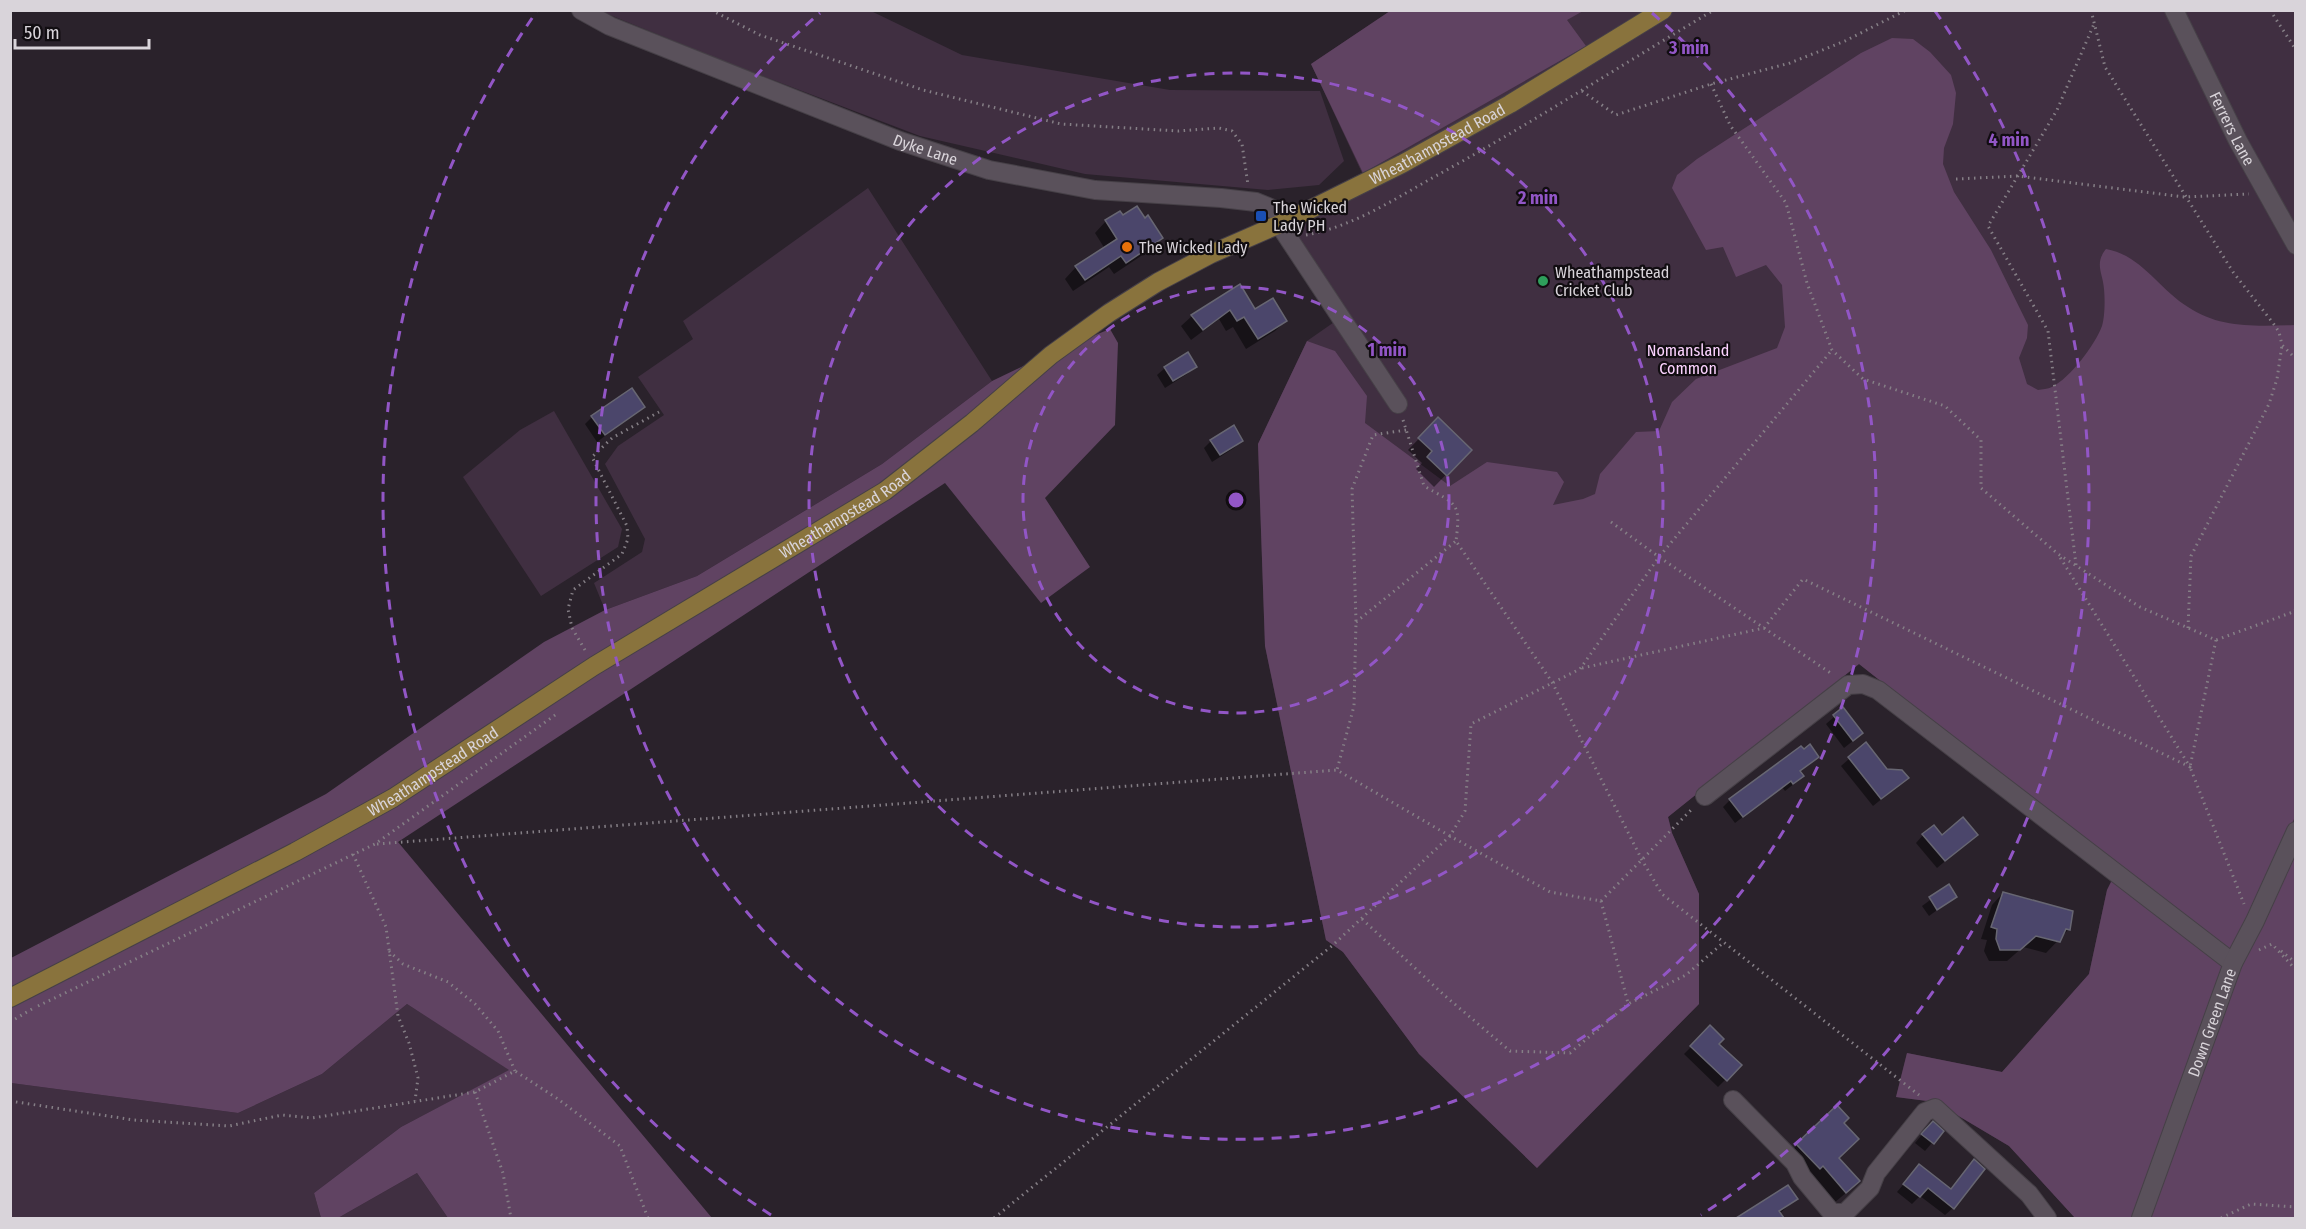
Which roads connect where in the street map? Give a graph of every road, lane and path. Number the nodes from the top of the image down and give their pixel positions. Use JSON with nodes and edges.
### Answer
{"nodes":[{"id":1,"x":581,"y":10,"type":"edge"},
{"id":2,"x":711,"y":10,"type":"edge"},
{"id":3,"x":1663,"y":10,"type":"edge"},
{"id":4,"x":1714,"y":10,"type":"edge"},
{"id":5,"x":1906,"y":10,"type":"edge"},
{"id":6,"x":2091,"y":10,"type":"edge"},
{"id":7,"x":2174,"y":10,"type":"edge"},
{"id":8,"x":2270,"y":10,"type":"edge"},
{"id":9,"x":2094,"y":24,"type":"junction"},
{"id":10,"x":2295,"y":50,"type":"edge"},
{"id":11,"x":1711,"y":84,"type":"junction"},
{"id":12,"x":1582,"y":91,"type":"junction"},
{"id":13,"x":2018,"y":176,"type":"junction"},
{"id":14,"x":1956,"y":179,"type":"dead end"},
{"id":15,"x":2265,"y":191,"type":"junction"},
{"id":16,"x":2185,"y":197,"type":"junction"},
{"id":17,"x":1250,"y":201,"type":"junction"},
{"id":18,"x":1285,"y":228,"type":"junction"},
{"id":19,"x":2295,"y":245,"type":"edge"},
{"id":20,"x":2282,"y":345,"type":"junction"},
{"id":21,"x":1832,"y":350,"type":"junction"},
{"id":22,"x":2295,"y":359,"type":"edge"},
{"id":23,"x":1398,"y":404,"type":"joint"},
{"id":24,"x":659,"y":412,"type":"dead end"},
{"id":25,"x":1406,"y":430,"type":"junction"},
{"id":26,"x":1611,"y":522,"type":"dead end"},
{"id":27,"x":1456,"y":541,"type":"junction"},
{"id":28,"x":2058,"y":554,"type":"junction"},
{"id":29,"x":1659,"y":557,"type":"junction"},
{"id":30,"x":2076,"y":566,"type":"junction"},
{"id":31,"x":2295,"y":609,"type":"edge"},
{"id":32,"x":1356,"y":622,"type":"junction"},
{"id":33,"x":1764,"y":628,"type":"junction"},
{"id":34,"x":2188,"y":628,"type":"junction"},
{"id":35,"x":2216,"y":640,"type":"junction"},
{"id":36,"x":594,"y":666,"type":"junction"},
{"id":37,"x":1580,"y":669,"type":"junction"},
{"id":38,"x":1552,"y":682,"type":"junction"},
{"id":39,"x":1848,"y":685,"type":"junction"},
{"id":40,"x":2190,"y":766,"type":"junction"},
{"id":41,"x":1337,"y":770,"type":"junction"},
{"id":42,"x":1705,"y":796,"type":"joint"},
{"id":43,"x":2295,"y":831,"type":"edge"},
{"id":44,"x":1450,"y":836,"type":"junction"},
{"id":45,"x":375,"y":844,"type":"dead end"},
{"id":46,"x":353,"y":854,"type":"dead end"},
{"id":47,"x":1642,"y":860,"type":"junction"},
{"id":48,"x":1601,"y":901,"type":"junction"},
{"id":49,"x":1362,"y":919,"type":"junction"},
{"id":50,"x":2255,"y":921,"type":"junction"},
{"id":51,"x":1723,"y":942,"type":"junction"},
{"id":52,"x":2272,"y":944,"type":"junction"},
{"id":53,"x":389,"y":951,"type":"junction"},
{"id":54,"x":2233,"y":963,"type":"junction"},
{"id":55,"x":2295,"y":963,"type":"edge"},
{"id":56,"x":2295,"y":970,"type":"edge"},
{"id":57,"x":10,"y":998,"type":"edge"},
{"id":58,"x":1628,"y":1004,"type":"junction"},
{"id":59,"x":515,"y":1071,"type":"junction"},
{"id":60,"x":475,"y":1092,"type":"junction"},
{"id":61,"x":1732,"y":1100,"type":"dead end"},
{"id":62,"x":10,"y":1101,"type":"edge"},
{"id":63,"x":415,"y":1101,"type":"junction"},
{"id":64,"x":1935,"y":1108,"type":"junction"},
{"id":65,"x":2295,"y":1207,"type":"edge"},
{"id":66,"x":511,"y":1218,"type":"edge"},
{"id":67,"x":648,"y":1218,"type":"edge"},
{"id":68,"x":994,"y":1218,"type":"edge"},
{"id":69,"x":2048,"y":1218,"type":"edge"},
{"id":70,"x":2141,"y":1218,"type":"edge"},
{"id":71,"x":2221,"y":1218,"type":"edge"}],
"edges":[{"from":1,"to":17,"type":"street","name":"Dyke Lane"},
{"from":2,"to":17,"type":"path"},
{"from":3,"to":18,"type":"main road","name":"Wheathampstead Road"},
{"from":4,"to":12,"type":"path"},
{"from":5,"to":11,"type":"path"},
{"from":6,"to":9,"type":"path"},
{"from":7,"to":15,"type":"street","name":"Ferrers Lane"},
{"from":8,"to":10,"type":"path"},
{"from":9,"to":13,"type":"path"},
{"from":9,"to":16,"type":"path"},
{"from":11,"to":12,"type":"path"},
{"from":11,"to":21,"type":"path"},
{"from":12,"to":18,"type":"path"},
{"from":13,"to":14,"type":"path"},
{"from":13,"to":16,"type":"path"},
{"from":13,"to":30,"type":"path"},
{"from":15,"to":16,"type":"path"},
{"from":15,"to":19,"type":"street","name":"Ferrers Lane"},
{"from":16,"to":20,"type":"path"},
{"from":17,"to":18,"type":"street","name":"Dyke Lane"},
{"from":18,"to":23,"type":"street"},
{"from":18,"to":36,"type":"main road","name":"Wheathampstead Road"},
{"from":20,"to":22,"type":"path"},
{"from":20,"to":34,"type":"path"},
{"from":21,"to":28,"type":"path"},
{"from":21,"to":29,"type":"path"},
{"from":23,"to":25,"type":"path"},
{"from":24,"to":36,"type":"path"},
{"from":25,"to":27,"type":"path"},
{"from":25,"to":32,"type":"path"},
{"from":26,"to":29,"type":"path"},
{"from":27,"to":32,"type":"path"},
{"from":27,"to":38,"type":"path"},
{"from":28,"to":30,"type":"path"},
{"from":28,"to":40,"type":"path"},
{"from":29,"to":33,"type":"path"},
{"from":29,"to":37,"type":"path"},
{"from":30,"to":34,"type":"path"},
{"from":31,"to":35,"type":"path"},
{"from":32,"to":41,"type":"path"},
{"from":33,"to":37,"type":"path"},
{"from":33,"to":39,"type":"path"},
{"from":33,"to":40,"type":"path"},
{"from":34,"to":35,"type":"path"},
{"from":35,"to":40,"type":"path"},
{"from":36,"to":57,"type":"main road","name":"Wheathampstead Road"},
{"from":37,"to":38,"type":"path"},
{"from":38,"to":44,"type":"path"},
{"from":38,"to":47,"type":"path"},
{"from":39,"to":42,"type":"street"},
{"from":39,"to":54,"type":"street"},
{"from":40,"to":50,"type":"path"},
{"from":41,"to":44,"type":"path"},
{"from":41,"to":45,"type":"path"},
{"from":42,"to":47,"type":"path"},
{"from":43,"to":50,"type":"street","name":"Down Green Lane"},
{"from":44,"to":48,"type":"path"},
{"from":44,"to":49,"type":"path"},
{"from":46,"to":53,"type":"path"},
{"from":47,"to":48,"type":"path"},
{"from":47,"to":51,"type":"path"},
{"from":48,"to":58,"type":"path"},
{"from":49,"to":58,"type":"path"},
{"from":49,"to":68,"type":"path"},
{"from":50,"to":54,"type":"street","name":"Down Green Lane"},
{"from":51,"to":58,"type":"path"},
{"from":51,"to":64,"type":"path"},
{"from":52,"to":54,"type":"path"},
{"from":52,"to":55,"type":"path"},
{"from":52,"to":56,"type":"path"},
{"from":53,"to":59,"type":"path"},
{"from":53,"to":63,"type":"path"},
{"from":54,"to":70,"type":"street","name":"Down Green Lane"},
{"from":59,"to":60,"type":"path"},
{"from":59,"to":67,"type":"path"},
{"from":60,"to":63,"type":"path"},
{"from":60,"to":66,"type":"path"},
{"from":61,"to":64,"type":"street"},
{"from":62,"to":63,"type":"path"},
{"from":64,"to":69,"type":"street"},
{"from":65,"to":71,"type":"path"}]}
